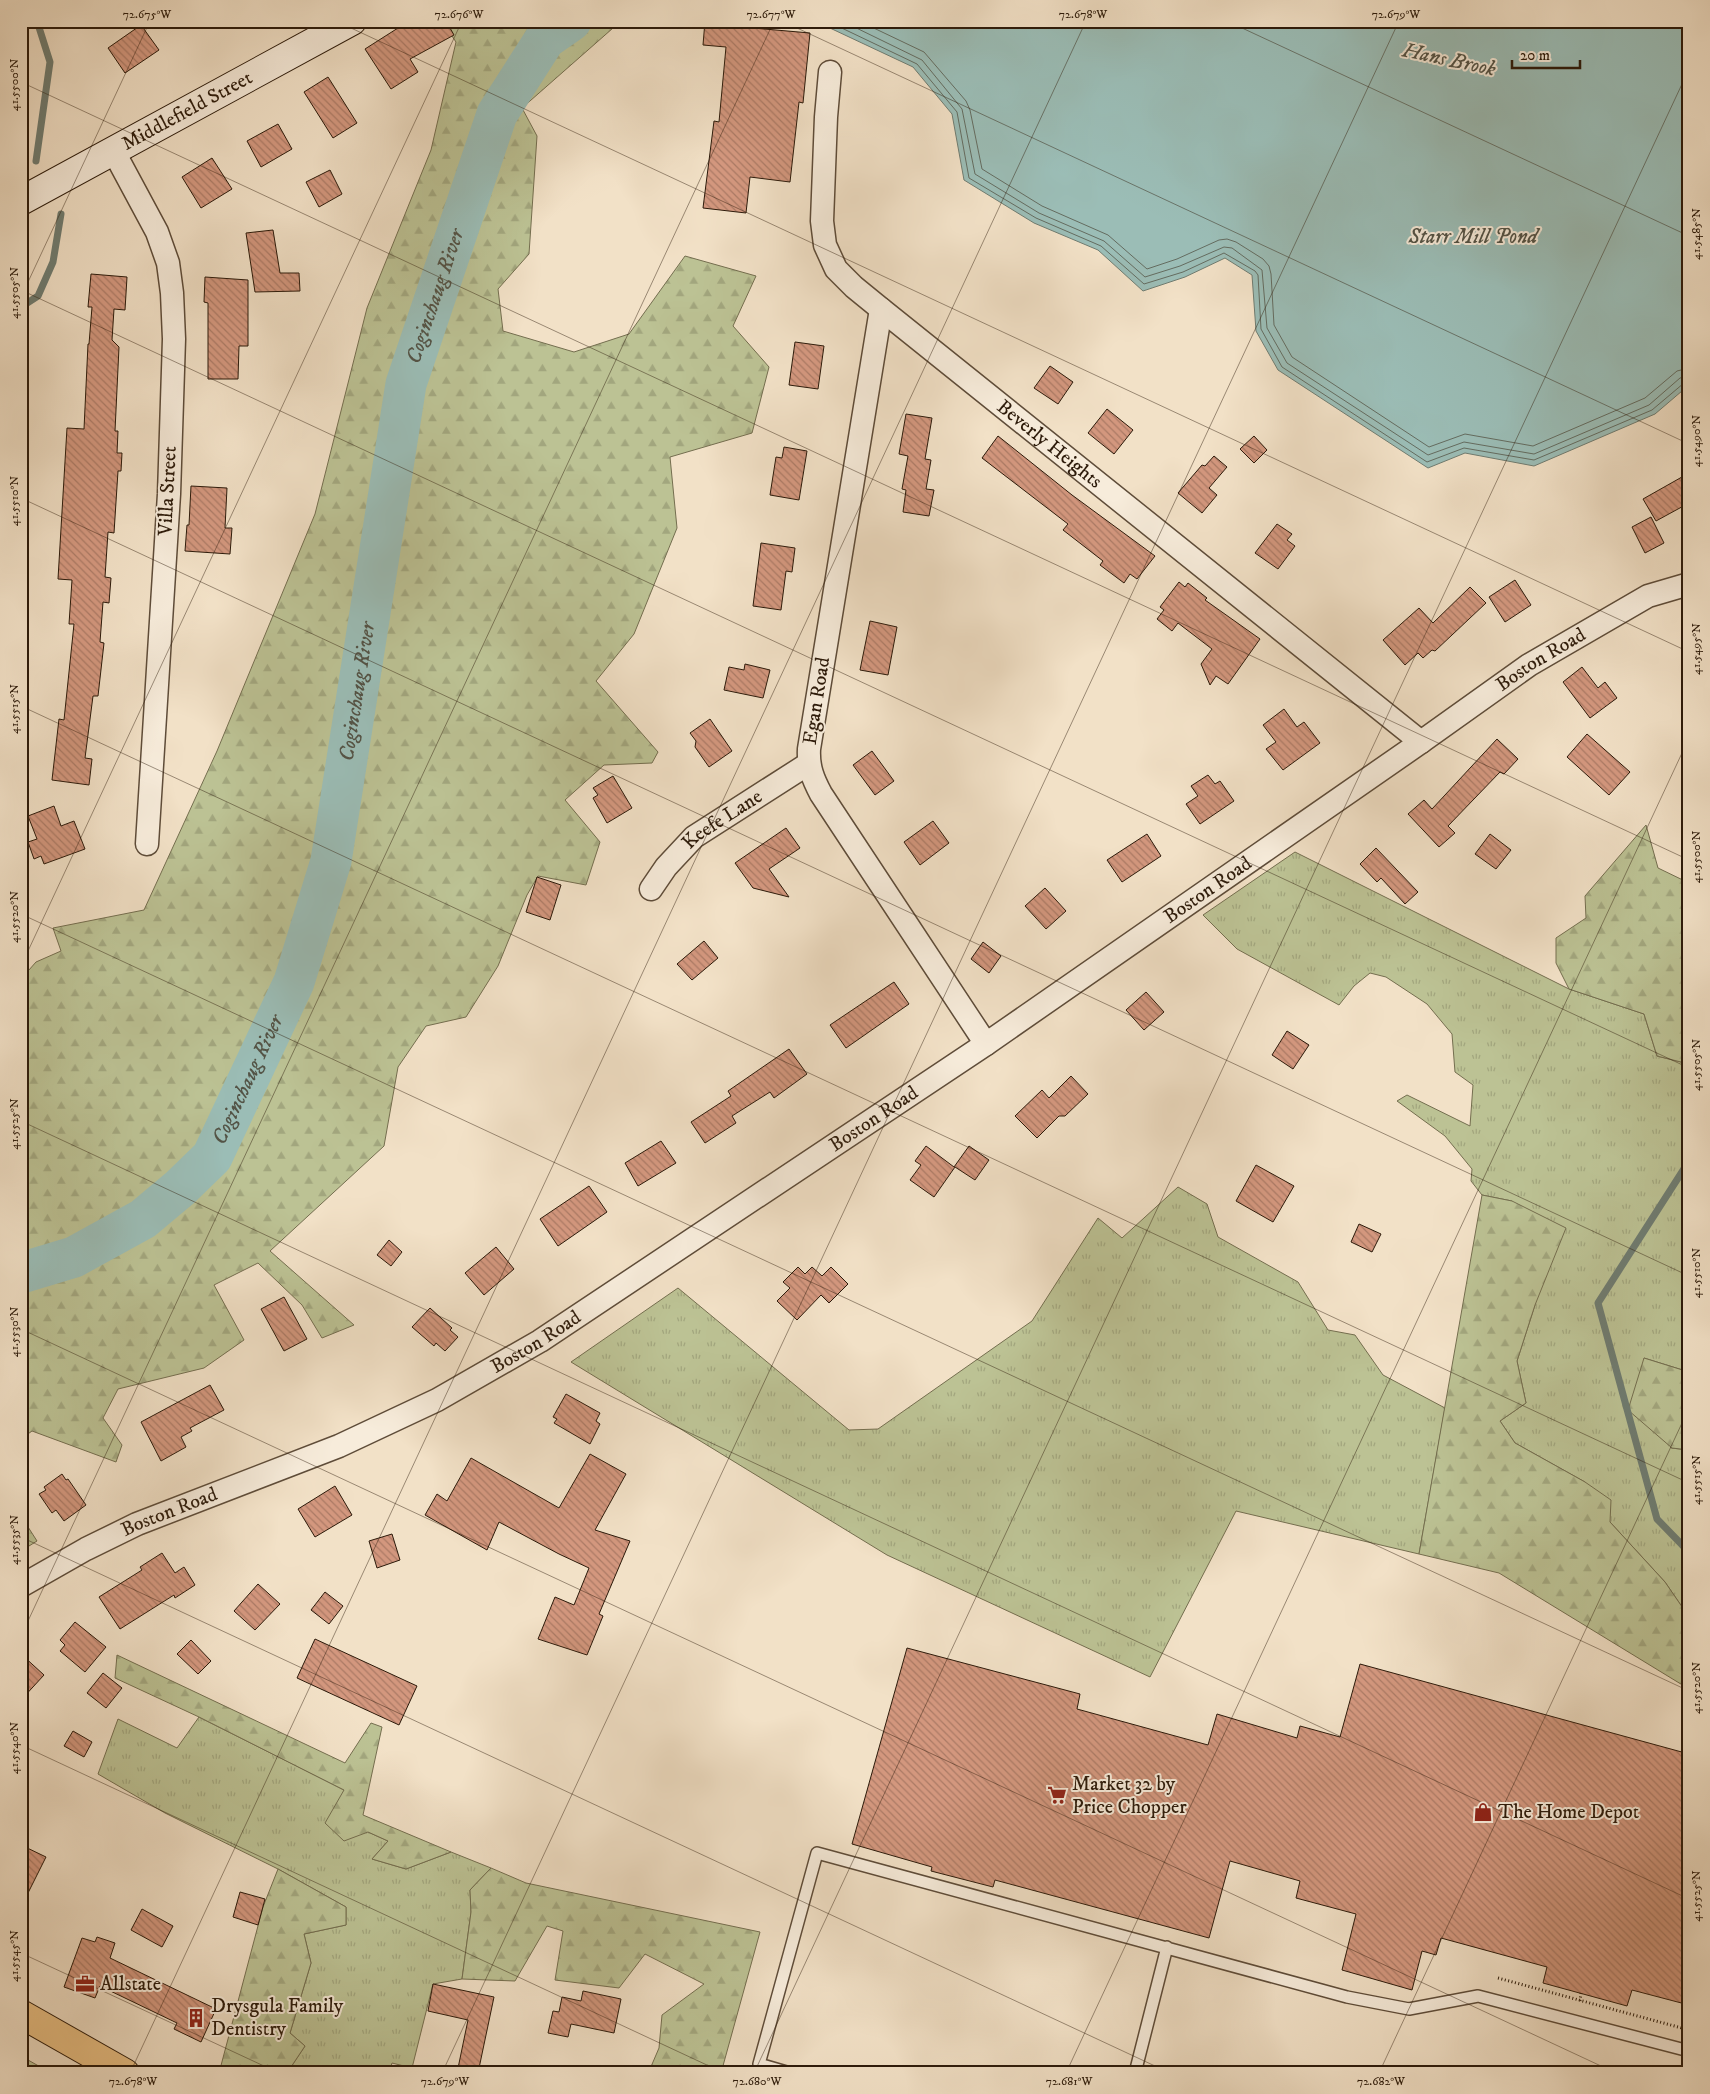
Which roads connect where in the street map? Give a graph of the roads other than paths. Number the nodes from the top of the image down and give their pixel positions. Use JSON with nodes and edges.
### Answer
{"nodes":[{"id":1,"x":352,"y":21,"type":"edge"},
{"id":2,"x":830,"y":72,"type":"dead end"},
{"id":3,"x":114,"y":152,"type":"junction"},
{"id":4,"x":21,"y":201,"type":"edge"},
{"id":5,"x":882,"y":309,"type":"junction"},
{"id":6,"x":1689,"y":584,"type":"edge"},
{"id":7,"x":1421,"y":742,"type":"junction"},
{"id":8,"x":808,"y":764,"type":"junction"},
{"id":9,"x":146,"y":844,"type":"dead end"},
{"id":10,"x":651,"y":889,"type":"dead end"},
{"id":11,"x":986,"y":1044,"type":"junction"},
{"id":12,"x":21,"y":1586,"type":"edge"},
{"id":13,"x":1167,"y":1947,"type":"junction"},
{"id":14,"x":21,"y":2014,"type":"edge"},
{"id":15,"x":1689,"y":2051,"type":"edge"},
{"id":16,"x":125,"y":2073,"type":"edge"},
{"id":17,"x":790,"y":2073,"type":"edge"},
{"id":18,"x":1135,"y":2073,"type":"edge"}],
"edges":[{"from":1,"to":3,"type":"main road","name":"Middlefield Street"},
{"from":2,"to":5,"type":"street","name":"Beverly Heights"},
{"from":3,"to":4,"type":"main road","name":"Middlefield Street"},
{"from":3,"to":9,"type":"street","name":"Villa Street"},
{"from":5,"to":7,"type":"street","name":"Beverly Heights"},
{"from":5,"to":8,"type":"street","name":"Egan Road"},
{"from":6,"to":7,"type":"street","name":"Boston Road"},
{"from":7,"to":11,"type":"street","name":"Boston Road"},
{"from":8,"to":10,"type":"street","name":"Keefe Lane"},
{"from":8,"to":11,"type":"street","name":"Egan Road"},
{"from":11,"to":12,"type":"street","name":"Boston Road"},
{"from":13,"to":15,"type":"lane"},
{"from":13,"to":17,"type":"lane"},
{"from":13,"to":18,"type":"lane"},
{"from":14,"to":16,"type":"highway"}]}
